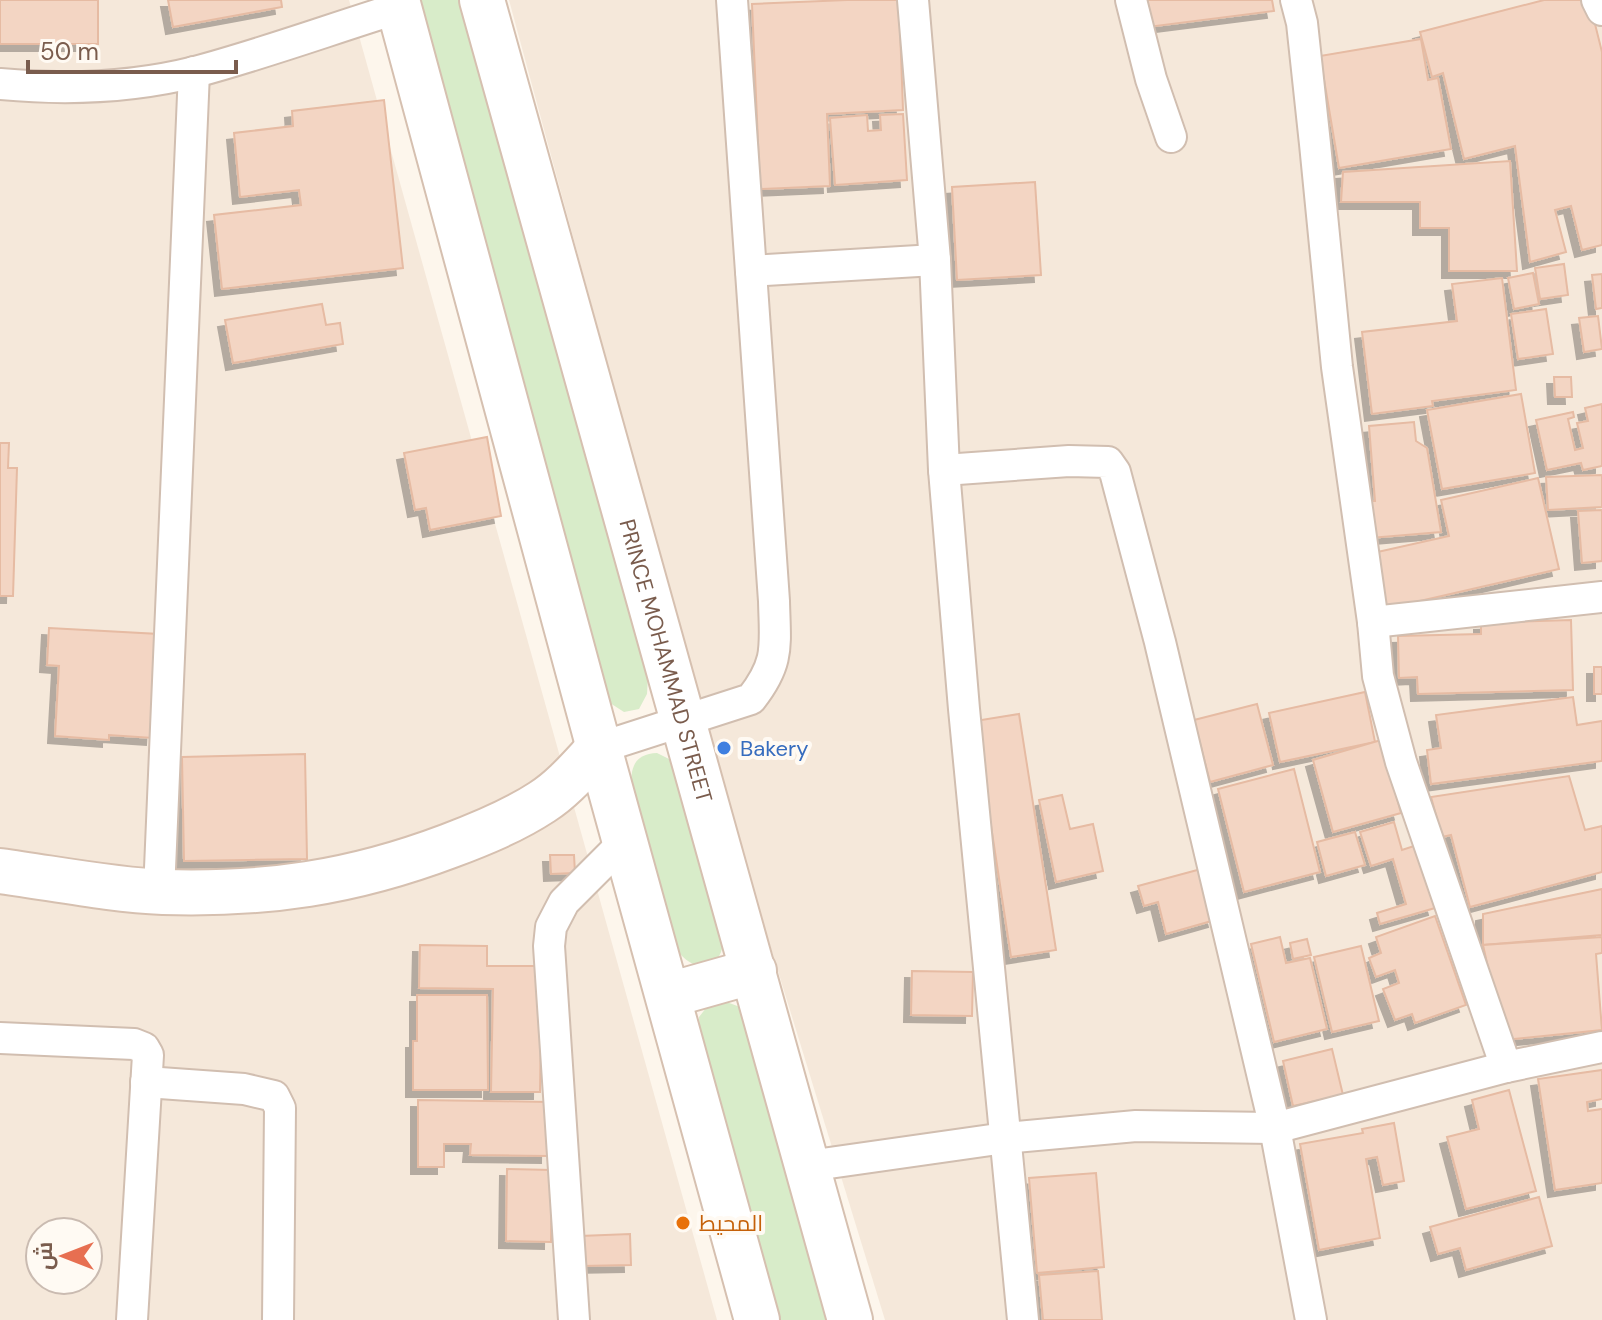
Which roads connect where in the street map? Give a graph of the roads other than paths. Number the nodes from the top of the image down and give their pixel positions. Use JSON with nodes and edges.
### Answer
{"nodes":[{"id":1,"x":482,"y":0,"type":"edge"},
{"id":2,"x":732,"y":0,"type":"edge"},
{"id":3,"x":913,"y":0,"type":"edge"},
{"id":4,"x":1131,"y":0,"type":"edge"},
{"id":5,"x":1296,"y":0,"type":"edge"},
{"id":6,"x":1597,"y":0,"type":"edge"},
{"id":7,"x":398,"y":4,"type":"edge"},
{"id":8,"x":1602,"y":10,"type":"edge"},
{"id":9,"x":194,"y":72,"type":"junction"},
{"id":10,"x":0,"y":84,"type":"edge"},
{"id":11,"x":1171,"y":137,"type":"dead end"},
{"id":12,"x":935,"y":260,"type":"junction"},
{"id":13,"x":751,"y":271,"type":"junction"},
{"id":14,"x":944,"y":470,"type":"junction"},
{"id":15,"x":1602,"y":597,"type":"edge"},
{"id":16,"x":1373,"y":622,"type":"junction"},
{"id":17,"x":683,"y":722,"type":"junction"},
{"id":18,"x":599,"y":748,"type":"junction"},
{"id":19,"x":625,"y":841,"type":"junction"},
{"id":20,"x":0,"y":871,"type":"edge"},
{"id":21,"x":159,"y":892,"type":"junction"},
{"id":22,"x":754,"y":971,"type":"junction"},
{"id":23,"x":669,"y":995,"type":"junction"},
{"id":24,"x":0,"y":1038,"type":"edge"},
{"id":25,"x":1602,"y":1047,"type":"edge"},
{"id":26,"x":1506,"y":1067,"type":"junction"},
{"id":27,"x":146,"y":1082,"type":"junction"},
{"id":28,"x":1275,"y":1128,"type":"junction"},
{"id":29,"x":1005,"y":1138,"type":"junction"},
{"id":30,"x":808,"y":1166,"type":"junction"},
{"id":31,"x":132,"y":1320,"type":"edge"},
{"id":32,"x":278,"y":1320,"type":"edge"},
{"id":33,"x":574,"y":1320,"type":"edge"},
{"id":34,"x":757,"y":1320,"type":"edge"},
{"id":35,"x":850,"y":1320,"type":"edge"},
{"id":36,"x":1023,"y":1320,"type":"edge"},
{"id":37,"x":1311,"y":1320,"type":"edge"}],
"edges":[{"from":1,"to":17,"type":"main road","name":"PRINCE MOHAMMAD STREET"},
{"from":2,"to":13,"type":"street"},
{"from":3,"to":12,"type":"street"},
{"from":4,"to":11,"type":"street"},
{"from":5,"to":16,"type":"street"},
{"from":6,"to":8,"type":"street"},
{"from":7,"to":9,"type":"street"},
{"from":7,"to":18,"type":"main road"},
{"from":9,"to":10,"type":"street"},
{"from":9,"to":21,"type":"street"},
{"from":12,"to":13,"type":"street"},
{"from":12,"to":14,"type":"street"},
{"from":13,"to":17,"type":"street"},
{"from":14,"to":28,"type":"street"},
{"from":14,"to":29,"type":"street"},
{"from":15,"to":16,"type":"street"},
{"from":16,"to":26,"type":"street"},
{"from":17,"to":18,"type":"street"},
{"from":17,"to":22,"type":"main road","name":"PRINCE MOHAMMAD STREET"},
{"from":18,"to":19,"type":"main road"},
{"from":18,"to":21,"type":"main road"},
{"from":19,"to":23,"type":"main road"},
{"from":19,"to":33,"type":"street"},
{"from":20,"to":21,"type":"main road"},
{"from":22,"to":23,"type":"main road"},
{"from":22,"to":30,"type":"main road","name":"PRINCE MOHAMMAD STREET"},
{"from":23,"to":34,"type":"main road"},
{"from":24,"to":27,"type":"street"},
{"from":25,"to":26,"type":"street"},
{"from":26,"to":28,"type":"street"},
{"from":27,"to":31,"type":"street"},
{"from":27,"to":32,"type":"street"},
{"from":28,"to":29,"type":"street"},
{"from":28,"to":37,"type":"street"},
{"from":29,"to":30,"type":"street"},
{"from":29,"to":36,"type":"street"},
{"from":30,"to":35,"type":"main road","name":"PRINCE MOHAMMAD STREET"}]}
